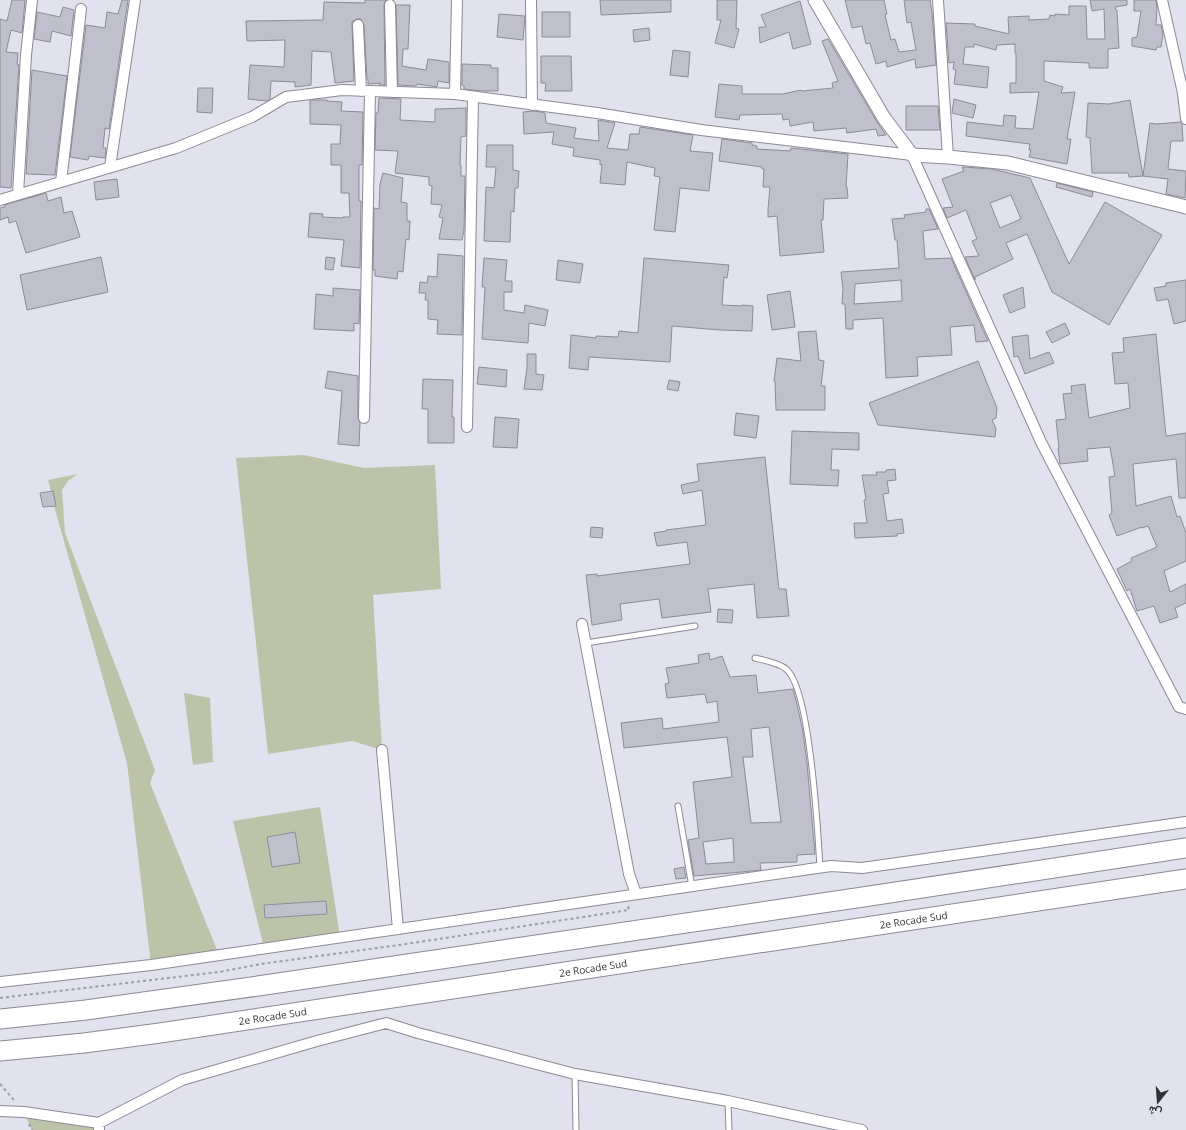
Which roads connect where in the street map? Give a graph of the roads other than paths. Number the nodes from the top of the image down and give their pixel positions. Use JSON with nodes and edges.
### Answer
{"nodes":[{"id":1,"x":32,"y":0,"type":"edge"},
{"id":2,"x":135,"y":0,"type":"edge"},
{"id":3,"x":457,"y":0,"type":"edge"},
{"id":4,"x":531,"y":0,"type":"edge"},
{"id":5,"x":815,"y":0,"type":"edge"},
{"id":6,"x":938,"y":0,"type":"edge"},
{"id":7,"x":1162,"y":0,"type":"edge"},
{"id":8,"x":390,"y":5,"type":"dead end"},
{"id":9,"x":81,"y":9,"type":"dead end"},
{"id":10,"x":358,"y":25,"type":"dead end"},
{"id":11,"x":366,"y":91,"type":"junction"},
{"id":12,"x":392,"y":92,"type":"junction"},
{"id":13,"x":455,"y":94,"type":"junction"},
{"id":14,"x":473,"y":97,"type":"junction"},
{"id":15,"x":532,"y":105,"type":"junction"},
{"id":16,"x":1186,"y":119,"type":"edge"},
{"id":17,"x":912,"y":155,"type":"junction"},
{"id":18,"x":948,"y":157,"type":"junction"},
{"id":19,"x":110,"y":167,"type":"junction"},
{"id":20,"x":61,"y":182,"type":"junction"},
{"id":21,"x":18,"y":194,"type":"junction"},
{"id":22,"x":0,"y":200,"type":"edge"},
{"id":23,"x":1186,"y":207,"type":"edge"},
{"id":24,"x":364,"y":418,"type":"dead end"},
{"id":25,"x":467,"y":426,"type":"dead end"},
{"id":26,"x":582,"y":624,"type":"dead end"},
{"id":27,"x":695,"y":626,"type":"dead end"},
{"id":28,"x":586,"y":643,"type":"junction"},
{"id":29,"x":755,"y":658,"type":"dead end"},
{"id":30,"x":1186,"y":709,"type":"edge"},
{"id":31,"x":382,"y":750,"type":"dead end"},
{"id":32,"x":678,"y":806,"type":"dead end"},
{"id":33,"x":1186,"y":822,"type":"edge"},
{"id":34,"x":1186,"y":848,"type":"edge"},
{"id":35,"x":820,"y":868,"type":"junction"},
{"id":36,"x":1186,"y":879,"type":"edge"},
{"id":37,"x":692,"y":887,"type":"junction"},
{"id":38,"x":631,"y":894,"type":"junction"},
{"id":39,"x":398,"y":929,"type":"junction"},
{"id":40,"x":0,"y":982,"type":"edge"},
{"id":41,"x":0,"y":1019,"type":"edge"},
{"id":42,"x":0,"y":1051,"type":"edge"},
{"id":43,"x":575,"y":1074,"type":"junction"},
{"id":44,"x":728,"y":1101,"type":"junction"},
{"id":45,"x":0,"y":1111,"type":"edge"},
{"id":46,"x":99,"y":1126,"type":"edge"},
{"id":47,"x":576,"y":1130,"type":"edge"},
{"id":48,"x":729,"y":1130,"type":"edge"},
{"id":49,"x":862,"y":1130,"type":"edge"}],
"edges":[{"from":1,"to":21,"type":"street"},
{"from":2,"to":19,"type":"street"},
{"from":3,"to":13,"type":"street"},
{"from":4,"to":15,"type":"street"},
{"from":5,"to":17,"type":"street"},
{"from":6,"to":18,"type":"street"},
{"from":7,"to":16,"type":"street"},
{"from":8,"to":12,"type":"street"},
{"from":9,"to":20,"type":"street"},
{"from":10,"to":11,"type":"street"},
{"from":11,"to":12,"type":"street"},
{"from":11,"to":19,"type":"street"},
{"from":11,"to":24,"type":"street"},
{"from":12,"to":13,"type":"street"},
{"from":13,"to":14,"type":"street"},
{"from":14,"to":15,"type":"street"},
{"from":14,"to":25,"type":"street"},
{"from":15,"to":17,"type":"street"},
{"from":17,"to":18,"type":"street"},
{"from":17,"to":30,"type":"street"},
{"from":18,"to":23,"type":"street"},
{"from":19,"to":20,"type":"street"},
{"from":20,"to":21,"type":"street"},
{"from":21,"to":22,"type":"street"},
{"from":26,"to":28,"type":"street"},
{"from":27,"to":28,"type":"lane"},
{"from":28,"to":38,"type":"street"},
{"from":29,"to":35,"type":"lane"},
{"from":31,"to":39,"type":"street"},
{"from":32,"to":37,"type":"lane"},
{"from":33,"to":35,"type":"street"},
{"from":34,"to":41,"type":"highway"},
{"from":35,"to":37,"type":"street"},
{"from":36,"to":42,"type":"highway","name":"2e Rocade Sud"},
{"from":37,"to":38,"type":"street"},
{"from":38,"to":39,"type":"street"},
{"from":39,"to":40,"type":"street"},
{"from":43,"to":44,"type":"street"},
{"from":43,"to":46,"type":"street"},
{"from":43,"to":47,"type":"lane"},
{"from":44,"to":48,"type":"lane"},
{"from":44,"to":49,"type":"street"},
{"from":45,"to":46,"type":"street"}]}
